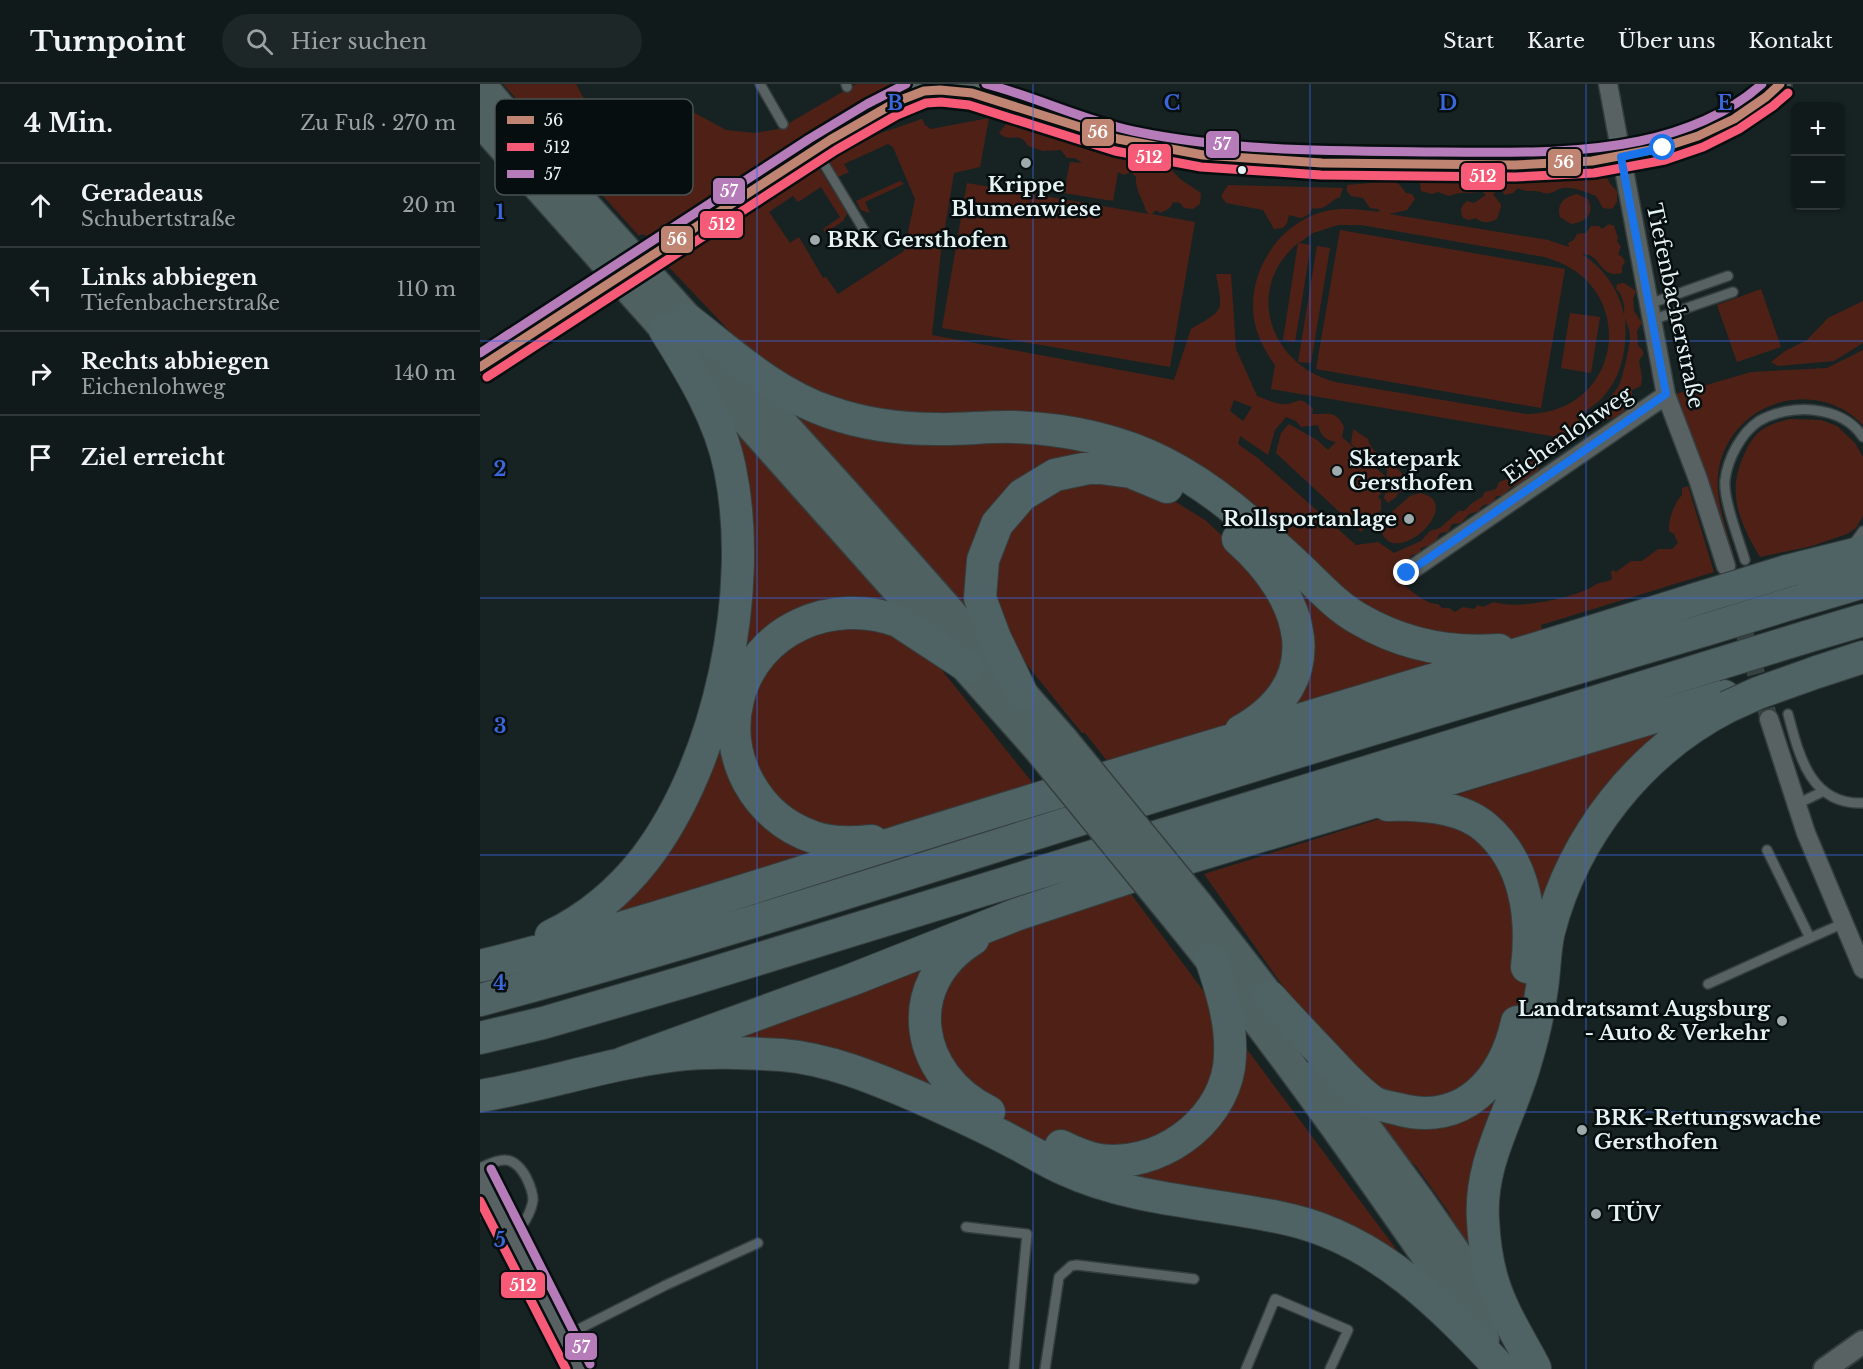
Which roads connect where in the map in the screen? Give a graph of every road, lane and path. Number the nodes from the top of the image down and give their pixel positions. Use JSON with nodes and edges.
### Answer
{"nodes":[{"id":1,"x":480,"y":84,"type":"edge"},
{"id":2,"x":760,"y":84,"type":"edge"},
{"id":3,"x":1608,"y":84,"type":"edge"},
{"id":4,"x":1780,"y":84,"type":"edge"},
{"id":5,"x":939,"y":87,"type":"edge"},
{"id":6,"x":495,"y":102,"type":"edge"},
{"id":7,"x":480,"y":121,"type":"edge"},
{"id":8,"x":783,"y":124,"type":"dead end"},
{"id":9,"x":495,"y":137,"type":"edge"},
{"id":10,"x":815,"y":149,"type":"junction"},
{"id":11,"x":1621,"y":157,"type":"junction"},
{"id":12,"x":551,"y":195,"type":"edge"},
{"id":13,"x":573,"y":195,"type":"edge"},
{"id":14,"x":867,"y":235,"type":"dead end"},
{"id":15,"x":1728,"y":276,"type":"dead end"},
{"id":16,"x":1733,"y":292,"type":"dead end"},
{"id":17,"x":1650,"y":312,"type":"junction"},
{"id":18,"x":677,"y":325,"type":"junction"},
{"id":19,"x":480,"y":367,"type":"edge"},
{"id":20,"x":1666,"y":394,"type":"junction"},
{"id":21,"x":1863,"y":437,"type":"edge"},
{"id":22,"x":1857,"y":546,"type":"edge"},
{"id":23,"x":1744,"y":560,"type":"dead end"},
{"id":24,"x":1726,"y":566,"type":"tunnel mouth"},
{"id":25,"x":1407,"y":573,"type":"dead end"},
{"id":26,"x":1863,"y":582,"type":"edge"},
{"id":27,"x":1863,"y":620,"type":"edge"},
{"id":28,"x":1550,"y":645,"type":"junction"},
{"id":29,"x":1863,"y":657,"type":"edge"},
{"id":30,"x":968,"y":668,"type":"junction"},
{"id":31,"x":1022,"y":694,"type":"junction"},
{"id":32,"x":1725,"y":702,"type":"junction"},
{"id":33,"x":1788,"y":714,"type":"dead end"},
{"id":34,"x":1768,"y":719,"type":"tunnel mouth"},
{"id":35,"x":1051,"y":744,"type":"junction"},
{"id":36,"x":1208,"y":748,"type":"junction"},
{"id":37,"x":1824,"y":791,"type":"junction"},
{"id":38,"x":1863,"y":803,"type":"edge"},
{"id":39,"x":1797,"y":804,"type":"junction"},
{"id":40,"x":1358,"y":806,"type":"junction"},
{"id":41,"x":924,"y":833,"type":"junction"},
{"id":42,"x":1767,"y":850,"type":"dead end"},
{"id":43,"x":1185,"y":909,"type":"junction"},
{"id":44,"x":1018,"y":914,"type":"junction"},
{"id":45,"x":1844,"y":923,"type":"junction"},
{"id":46,"x":1810,"y":938,"type":"junction"},
{"id":47,"x":1211,"y":959,"type":"junction"},
{"id":48,"x":493,"y":963,"type":"edge"},
{"id":49,"x":1863,"y":969,"type":"edge"},
{"id":50,"x":1708,"y":984,"type":"dead end"},
{"id":51,"x":1270,"y":997,"type":"junction"},
{"id":52,"x":480,"y":1000,"type":"edge"},
{"id":53,"x":480,"y":1038,"type":"edge"},
{"id":54,"x":623,"y":1063,"type":"junction"},
{"id":55,"x":480,"y":1096,"type":"edge"},
{"id":56,"x":480,"y":1168,"type":"edge"},
{"id":57,"x":480,"y":1174,"type":"edge"},
{"id":58,"x":488,"y":1209,"type":"edge"},
{"id":59,"x":966,"y":1227,"type":"dead end"},
{"id":60,"x":513,"y":1239,"type":"junction"},
{"id":61,"x":758,"y":1243,"type":"dead end"},
{"id":62,"x":1194,"y":1279,"type":"dead end"},
{"id":63,"x":563,"y":1337,"type":"junction"},
{"id":64,"x":1863,"y":1342,"type":"edge"},
{"id":65,"x":579,"y":1369,"type":"edge"},
{"id":66,"x":1014,"y":1369,"type":"edge"},
{"id":67,"x":1045,"y":1369,"type":"edge"},
{"id":68,"x":1246,"y":1369,"type":"edge"},
{"id":69,"x":1330,"y":1369,"type":"edge"},
{"id":70,"x":1519,"y":1369,"type":"edge"},
{"id":71,"x":1825,"y":1369,"type":"edge"}],
"edges":[{"from":1,"to":6,"type":"highway"},
{"from":2,"to":8,"type":"lane"},
{"from":3,"to":11,"type":"street","name":"Tiefenbacherstraße"},
{"from":4,"to":11,"type":"street"},
{"from":5,"to":10,"type":"street"},
{"from":5,"to":11,"type":"street"},
{"from":7,"to":9,"type":"highway"},
{"from":10,"to":14,"type":"lane"},
{"from":10,"to":19,"type":"street","bridge":true},
{"from":11,"to":17,"type":"street","name":"Tiefenbacherstraße"},
{"from":12,"to":18,"type":"highway"},
{"from":13,"to":18,"type":"highway"},
{"from":15,"to":17,"type":"lane"},
{"from":16,"to":17,"type":"lane"},
{"from":17,"to":20,"type":"street","name":"Tiefenbacherstraße"},
{"from":18,"to":28,"type":"highway"},
{"from":18,"to":30,"type":"highway"},
{"from":18,"to":31,"type":"highway"},
{"from":18,"to":48,"type":"highway"},
{"from":20,"to":24,"type":"street","name":"Tiefenbacherstraße"},
{"from":20,"to":25,"type":"street","name":"Eichenlohweg"},
{"from":21,"to":23,"type":"lane"},
{"from":22,"to":28,"type":"highway","bridge":true},
{"from":26,"to":52,"type":"highway","bridge":true},
{"from":27,"to":53,"type":"highway","bridge":true},
{"from":28,"to":36,"type":"highway"},
{"from":29,"to":32,"type":"highway","bridge":true},
{"from":30,"to":35,"type":"highway"},
{"from":30,"to":41,"type":"highway"},
{"from":31,"to":35,"type":"highway"},
{"from":31,"to":36,"type":"highway"},
{"from":32,"to":40,"type":"highway"},
{"from":32,"to":70,"type":"highway"},
{"from":33,"to":37,"type":"lane"},
{"from":34,"to":39,"type":"street"},
{"from":35,"to":43,"type":"highway","bridge":true},
{"from":36,"to":41,"type":"highway"},
{"from":37,"to":38,"type":"lane"},
{"from":37,"to":39,"type":"lane"},
{"from":39,"to":45,"type":"street"},
{"from":40,"to":44,"type":"highway"},
{"from":40,"to":51,"type":"highway"},
{"from":41,"to":48,"type":"highway"},
{"from":42,"to":46,"type":"lane"},
{"from":43,"to":47,"type":"highway"},
{"from":43,"to":51,"type":"highway"},
{"from":44,"to":47,"type":"highway"},
{"from":44,"to":54,"type":"highway"},
{"from":45,"to":46,"type":"lane"},
{"from":45,"to":49,"type":"street"},
{"from":46,"to":50,"type":"lane"},
{"from":47,"to":70,"type":"highway"},
{"from":51,"to":70,"type":"highway"},
{"from":54,"to":55,"type":"highway"},
{"from":54,"to":70,"type":"highway"},
{"from":56,"to":60,"type":"lane"},
{"from":57,"to":58,"type":"street"},
{"from":58,"to":60,"type":"street"},
{"from":59,"to":66,"type":"lane"},
{"from":60,"to":63,"type":"street"},
{"from":61,"to":63,"type":"lane"},
{"from":62,"to":67,"type":"lane"},
{"from":63,"to":65,"type":"street"},
{"from":64,"to":71,"type":"street"},
{"from":68,"to":69,"type":"lane"}]}
